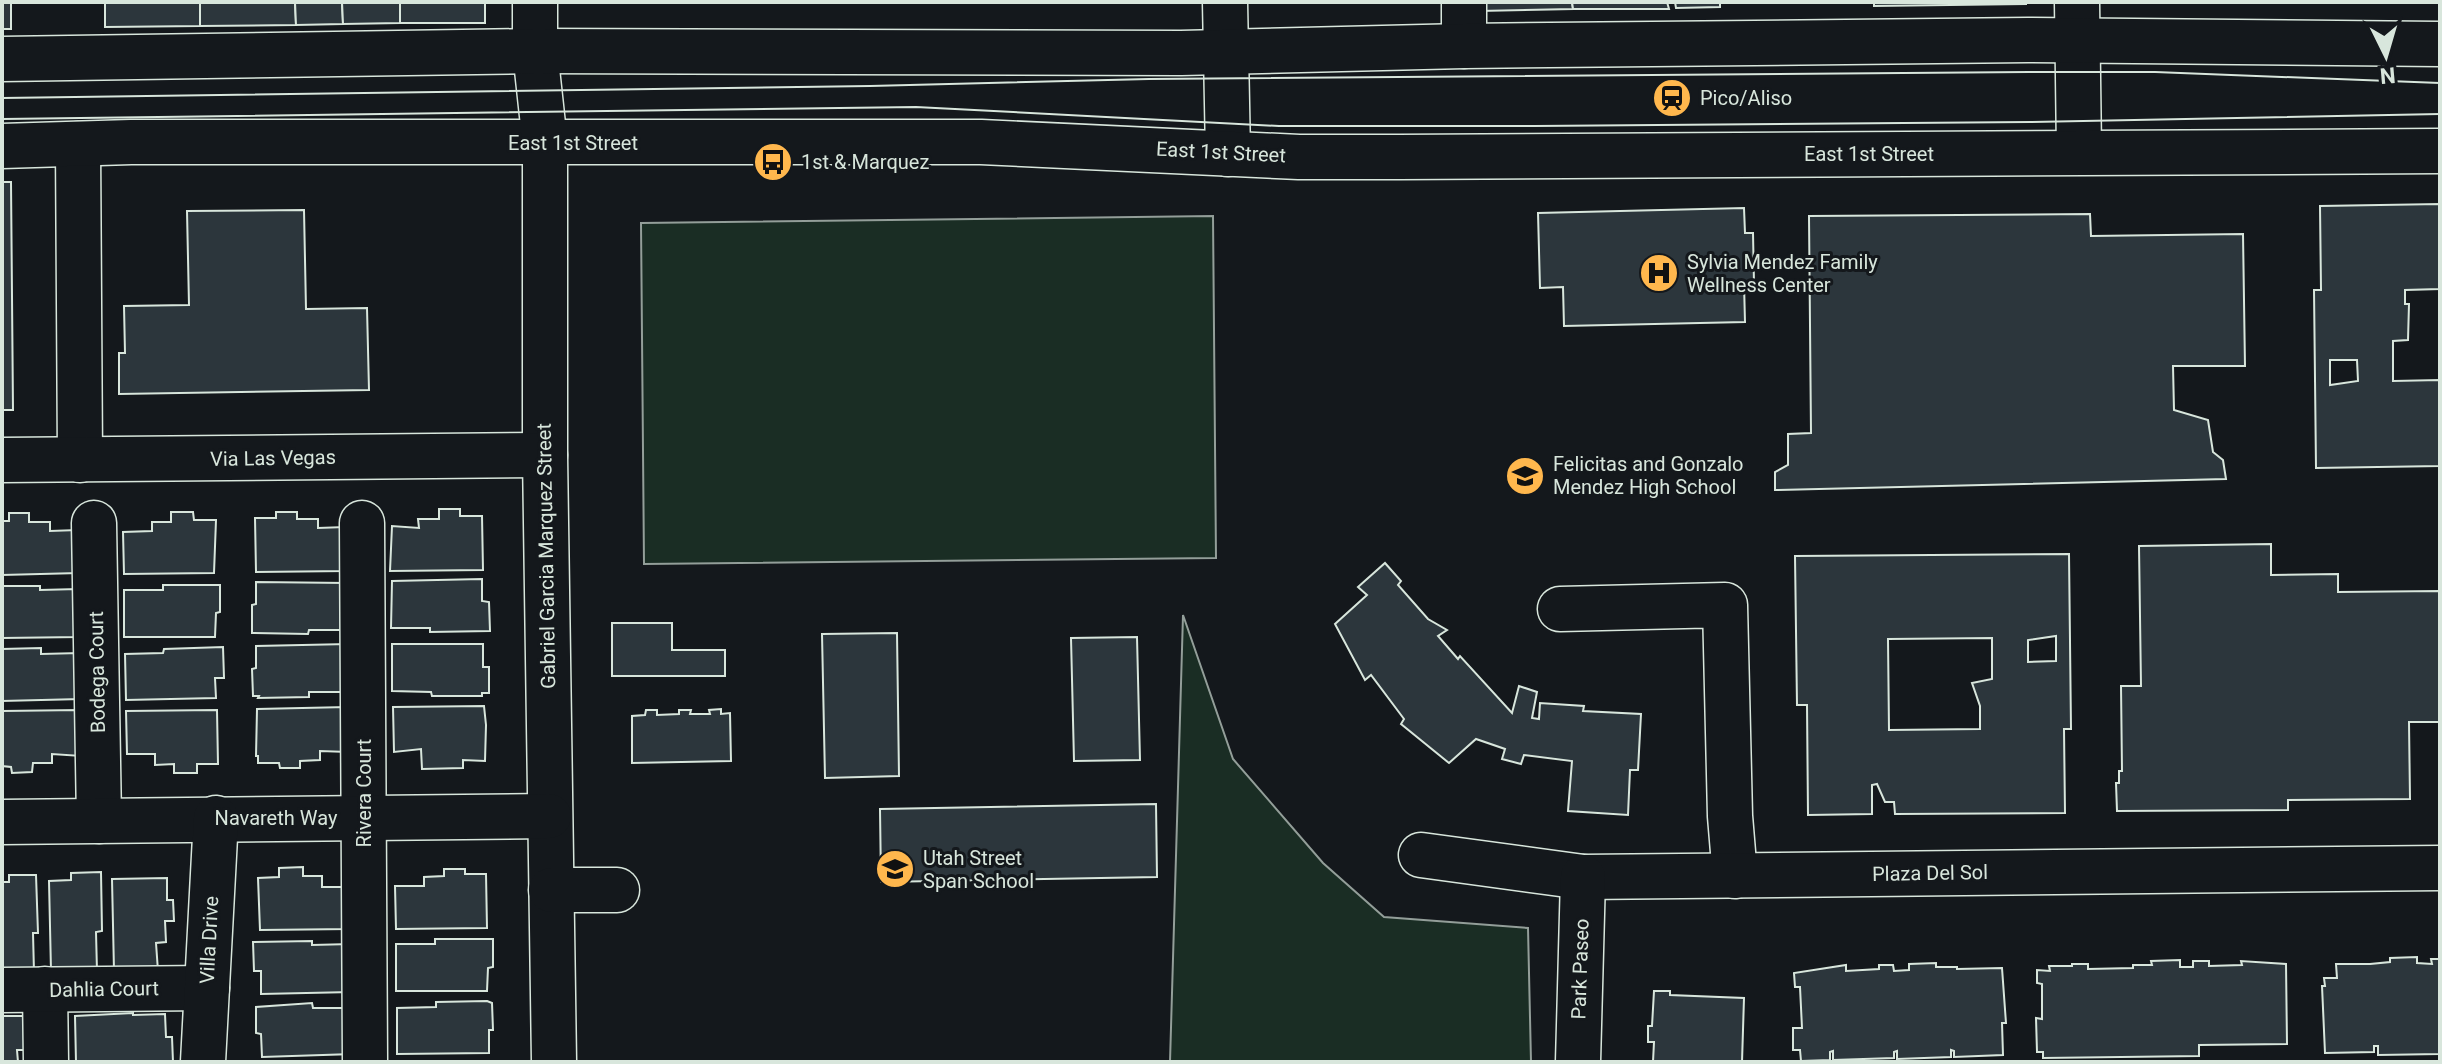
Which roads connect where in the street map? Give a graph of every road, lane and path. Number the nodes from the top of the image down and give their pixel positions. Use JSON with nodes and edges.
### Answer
{"nodes":[{"id":1,"x":535,"y":2,"type":"edge"},
{"id":2,"x":1225,"y":2,"type":"edge"},
{"id":3,"x":1464,"y":2,"type":"edge"},
{"id":4,"x":2078,"y":21,"type":"edge"},
{"id":5,"x":2440,"y":44,"type":"edge"},
{"id":6,"x":1464,"y":46,"type":"junction"},
{"id":7,"x":535,"y":51,"type":"junction"},
{"id":8,"x":1226,"y":51,"type":"junction"},
{"id":9,"x":2,"y":59,"type":"edge"},
{"id":10,"x":545,"y":143,"type":"junction"},
{"id":11,"x":78,"y":144,"type":"junction"},
{"id":12,"x":2,"y":146,"type":"edge"},
{"id":13,"x":2440,"y":151,"type":"edge"},
{"id":14,"x":2079,"y":152,"type":"junction"},
{"id":15,"x":1228,"y":154,"type":"junction"},
{"id":16,"x":545,"y":455,"type":"junction"},
{"id":17,"x":2,"y":460,"type":"edge"},
{"id":18,"x":80,"y":460,"type":"junction"},
{"id":19,"x":94,"y":523,"type":"dead end"},
{"id":20,"x":362,"y":523,"type":"dead end"},
{"id":21,"x":1560,"y":609,"type":"dead end"},
{"id":22,"x":549,"y":816,"type":"junction"},
{"id":23,"x":364,"y":817,"type":"junction"},
{"id":24,"x":216,"y":818,"type":"junction"},
{"id":25,"x":99,"y":821,"type":"junction"},
{"id":26,"x":2,"y":822,"type":"edge"},
{"id":27,"x":1421,"y":855,"type":"dead end"},
{"id":28,"x":2440,"y":868,"type":"edge"},
{"id":29,"x":1735,"y":876,"type":"junction"},
{"id":30,"x":1583,"y":877,"type":"junction"},
{"id":31,"x":551,"y":890,"type":"junction"},
{"id":32,"x":617,"y":890,"type":"dead end"},
{"id":33,"x":207,"y":988,"type":"junction"},
{"id":34,"x":45,"y":989,"type":"junction"},
{"id":35,"x":2,"y":990,"type":"edge"},
{"id":36,"x":46,"y":1062,"type":"edge"},
{"id":37,"x":203,"y":1062,"type":"edge"},
{"id":38,"x":365,"y":1062,"type":"edge"},
{"id":39,"x":554,"y":1062,"type":"edge"},
{"id":40,"x":1578,"y":1062,"type":"edge"}],
"edges":[{"from":1,"to":7,"type":"street","name":"Gabriel Garcia Marquez Street"},
{"from":2,"to":8,"type":"street"},
{"from":3,"to":6,"type":"street"},
{"from":4,"to":5,"type":"street"},
{"from":4,"to":6,"type":"street"},
{"from":4,"to":14,"type":"street"},
{"from":6,"to":8,"type":"street"},
{"from":7,"to":8,"type":"street"},
{"from":7,"to":9,"type":"street"},
{"from":7,"to":10,"type":"street","name":"Gabriel Garcia Marquez Street"},
{"from":8,"to":15,"type":"street"},
{"from":10,"to":11,"type":"street","name":"East 1st Street"},
{"from":10,"to":15,"type":"street","name":"East 1st Street"},
{"from":10,"to":16,"type":"street","name":"Gabriel Garcia Marquez Street"},
{"from":11,"to":12,"type":"street","name":"East 1st Street"},
{"from":11,"to":18,"type":"street"},
{"from":13,"to":14,"type":"street","name":"East 1st Street"},
{"from":14,"to":15,"type":"street","name":"East 1st Street"},
{"from":16,"to":18,"type":"street","name":"Via Las Vegas"},
{"from":16,"to":22,"type":"street","name":"Gabriel Garcia Marquez Street"},
{"from":17,"to":18,"type":"street","name":"Via Las Vegas"},
{"from":19,"to":25,"type":"street","name":"Bodega Court"},
{"from":20,"to":23,"type":"street","name":"Rivera Court"},
{"from":21,"to":29,"type":"street"},
{"from":22,"to":23,"type":"street","name":"Navareth Way"},
{"from":22,"to":31,"type":"street","name":"Gabriel Garcia Marquez Street"},
{"from":23,"to":24,"type":"street","name":"Navareth Way"},
{"from":23,"to":38,"type":"street","name":"Rivera Court"},
{"from":24,"to":25,"type":"street","name":"Navareth Way"},
{"from":24,"to":33,"type":"street","name":"Villa Drive"},
{"from":25,"to":26,"type":"street","name":"Navareth Way"},
{"from":27,"to":30,"type":"street","name":"Plaza Del Sol"},
{"from":28,"to":29,"type":"street","name":"Plaza Del Sol"},
{"from":29,"to":30,"type":"street","name":"Plaza Del Sol"},
{"from":30,"to":40,"type":"street","name":"Park Paseo"},
{"from":31,"to":32,"type":"street"},
{"from":31,"to":39,"type":"street","name":"Gabriel Garcia Marquez Street"},
{"from":33,"to":34,"type":"street","name":"Dahlia Court"},
{"from":33,"to":37,"type":"street","name":"Villa Drive"},
{"from":34,"to":35,"type":"street","name":"Dahlia Court"},
{"from":34,"to":36,"type":"street"}]}
